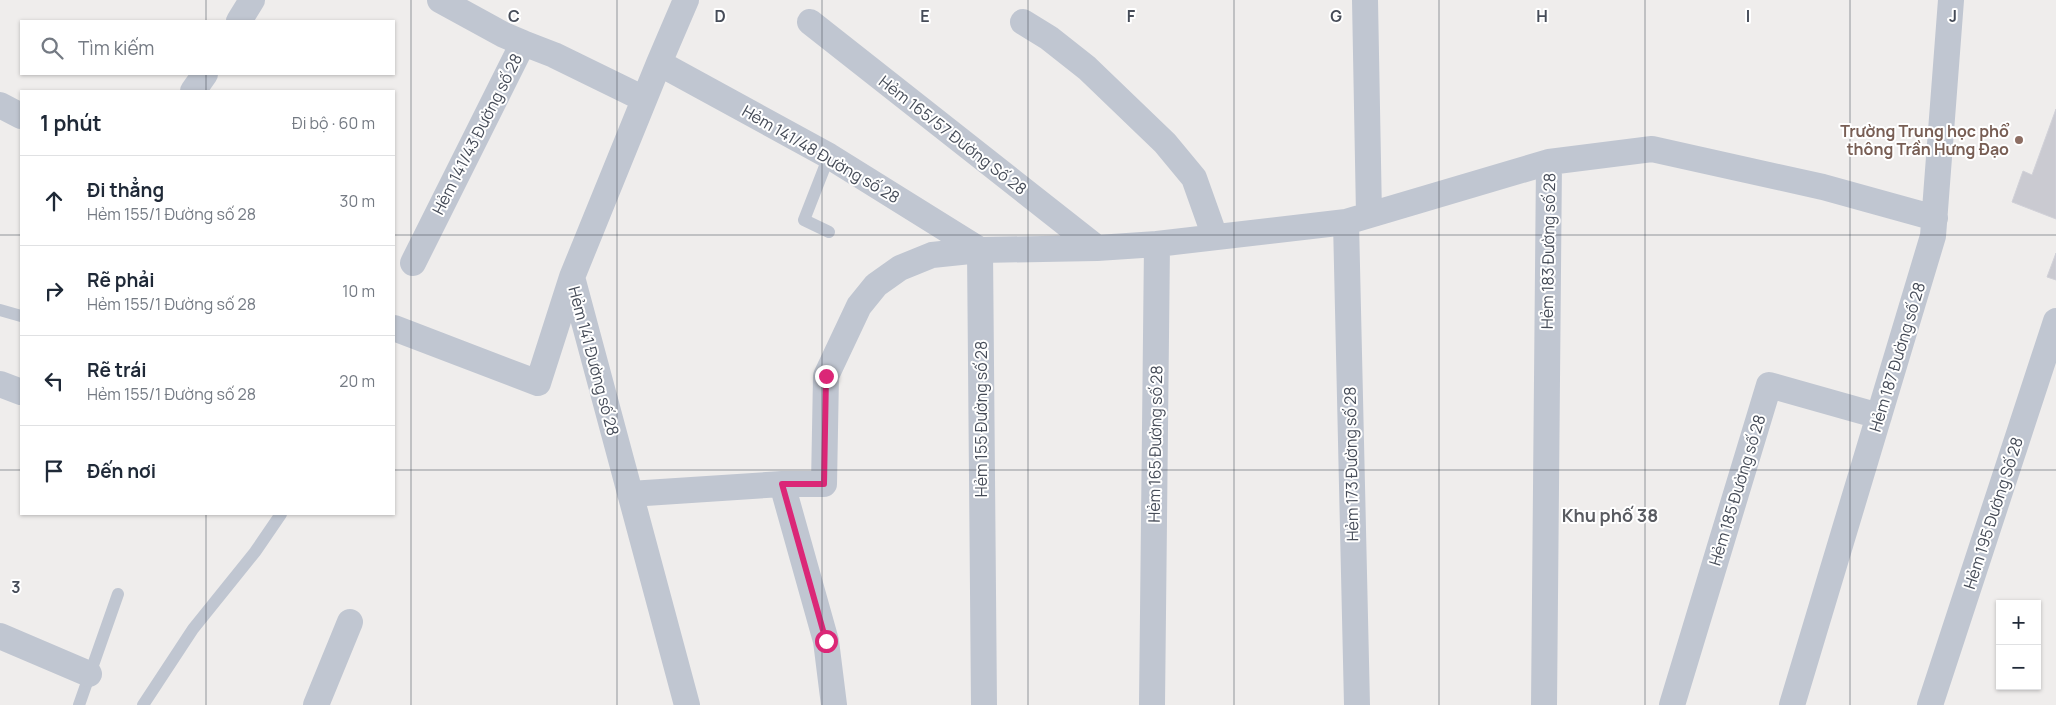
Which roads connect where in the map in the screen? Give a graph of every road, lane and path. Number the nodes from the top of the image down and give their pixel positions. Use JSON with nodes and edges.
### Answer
{"nodes":[{"id":1,"x":252,"y":0,"type":"edge"},
{"id":2,"x":440,"y":0,"type":"edge"},
{"id":3,"x":686,"y":0,"type":"edge"},
{"id":4,"x":1365,"y":0,"type":"edge"},
{"id":5,"x":1952,"y":0,"type":"edge"},
{"id":6,"x":240,"y":20,"type":"edge"},
{"id":7,"x":810,"y":22,"type":"dead end"},
{"id":8,"x":1023,"y":22,"type":"dead end"},
{"id":9,"x":523,"y":43,"type":"junction"},
{"id":10,"x":659,"y":63,"type":"junction"},
{"id":11,"x":204,"y":75,"type":"edge"},
{"id":12,"x":194,"y":90,"type":"edge"},
{"id":13,"x":644,"y":99,"type":"junction"},
{"id":14,"x":0,"y":105,"type":"edge"},
{"id":15,"x":20,"y":115,"type":"edge"},
{"id":16,"x":830,"y":156,"type":"junction"},
{"id":17,"x":1549,"y":162,"type":"junction"},
{"id":18,"x":1357,"y":218,"type":"junction"},
{"id":19,"x":1935,"y":218,"type":"junction"},
{"id":20,"x":829,"y":232,"type":"dead end"},
{"id":21,"x":1215,"y":237,"type":"junction"},
{"id":22,"x":1157,"y":244,"type":"junction"},
{"id":23,"x":1097,"y":248,"type":"junction"},
{"id":24,"x":980,"y":250,"type":"junction"},
{"id":25,"x":412,"y":263,"type":"dead end"},
{"id":26,"x":572,"y":276,"type":"junction"},
{"id":27,"x":0,"y":310,"type":"edge"},
{"id":28,"x":20,"y":316,"type":"edge"},
{"id":29,"x":2056,"y":321,"type":"edge"},
{"id":30,"x":395,"y":328,"type":"edge"},
{"id":31,"x":0,"y":384,"type":"edge"},
{"id":32,"x":20,"y":392,"type":"edge"},
{"id":33,"x":1879,"y":416,"type":"junction"},
{"id":34,"x":782,"y":484,"type":"junction"},
{"id":35,"x":630,"y":494,"type":"junction"},
{"id":36,"x":280,"y":515,"type":"edge"},
{"id":37,"x":118,"y":594,"type":"dead end"},
{"id":38,"x":350,"y":622,"type":"dead end"},
{"id":39,"x":0,"y":636,"type":"edge"},
{"id":40,"x":89,"y":674,"type":"junction"},
{"id":41,"x":79,"y":705,"type":"edge"},
{"id":42,"x":143,"y":705,"type":"edge"},
{"id":43,"x":316,"y":705,"type":"edge"},
{"id":44,"x":686,"y":705,"type":"edge"},
{"id":45,"x":834,"y":705,"type":"edge"},
{"id":46,"x":984,"y":705,"type":"edge"},
{"id":47,"x":1152,"y":705,"type":"edge"},
{"id":48,"x":1357,"y":705,"type":"edge"},
{"id":49,"x":1544,"y":705,"type":"edge"},
{"id":50,"x":1672,"y":705,"type":"edge"},
{"id":51,"x":1792,"y":705,"type":"edge"},
{"id":52,"x":1930,"y":705,"type":"edge"}],
"edges":[{"from":1,"to":6,"type":"street"},
{"from":2,"to":9,"type":"street"},
{"from":3,"to":10,"type":"street","name":"Hẻm 141 Đường số 28"},
{"from":4,"to":18,"type":"street","name":"Hẻm 173 Đường số 28"},
{"from":5,"to":19,"type":"street","name":"Hẻm 187 Đường số 28"},
{"from":7,"to":23,"type":"street","name":"Hẻm 165/57 Đường Số 28"},
{"from":8,"to":21,"type":"street"},
{"from":9,"to":13,"type":"street","name":"Hẻm 141/43 Đường số 28"},
{"from":9,"to":25,"type":"street","name":"Hẻm 141/43 Đường số 28"},
{"from":10,"to":13,"type":"street","name":"Hẻm 141 Đường số 28"},
{"from":10,"to":16,"type":"street","name":"Hẻm 141/48 Đường số 28"},
{"from":11,"to":12,"type":"street"},
{"from":13,"to":26,"type":"street","name":"Hẻm 141 Đường số 28"},
{"from":14,"to":15,"type":"street"},
{"from":16,"to":20,"type":"lane"},
{"from":16,"to":24,"type":"street","name":"Hẻm 141/48 Đường số 28"},
{"from":17,"to":18,"type":"street"},
{"from":17,"to":19,"type":"street","name":"Hẻm 183 Đường số 28"},
{"from":17,"to":49,"type":"street","name":"Hẻm 183 Đường số 28"},
{"from":18,"to":21,"type":"street"},
{"from":18,"to":48,"type":"street","name":"Hẻm 173 Đường số 28"},
{"from":19,"to":33,"type":"street","name":"Hẻm 187 Đường số 28"},
{"from":21,"to":22,"type":"street"},
{"from":22,"to":23,"type":"street"},
{"from":22,"to":47,"type":"street","name":"Hẻm 165 Đường số 28"},
{"from":23,"to":24,"type":"street"},
{"from":24,"to":34,"type":"street"},
{"from":24,"to":46,"type":"street","name":"Hẻm 155 Đường số 28"},
{"from":26,"to":30,"type":"street"},
{"from":26,"to":35,"type":"street","name":"Hẻm 141 Đường số 28"},
{"from":27,"to":28,"type":"lane"},
{"from":29,"to":52,"type":"street","name":"Hẻm 195 Đường Số 28"},
{"from":31,"to":32,"type":"street"},
{"from":33,"to":50,"type":"street","name":"Hẻm 185 Đường số 28"},
{"from":33,"to":51,"type":"street","name":"Hẻm 187 Đường số 28"},
{"from":34,"to":35,"type":"street"},
{"from":34,"to":45,"type":"street"},
{"from":35,"to":44,"type":"street","name":"Hẻm 141 Đường số 28"},
{"from":36,"to":42,"type":"lane"},
{"from":37,"to":40,"type":"lane"},
{"from":38,"to":43,"type":"street"},
{"from":39,"to":40,"type":"street"},
{"from":40,"to":41,"type":"lane"}]}
